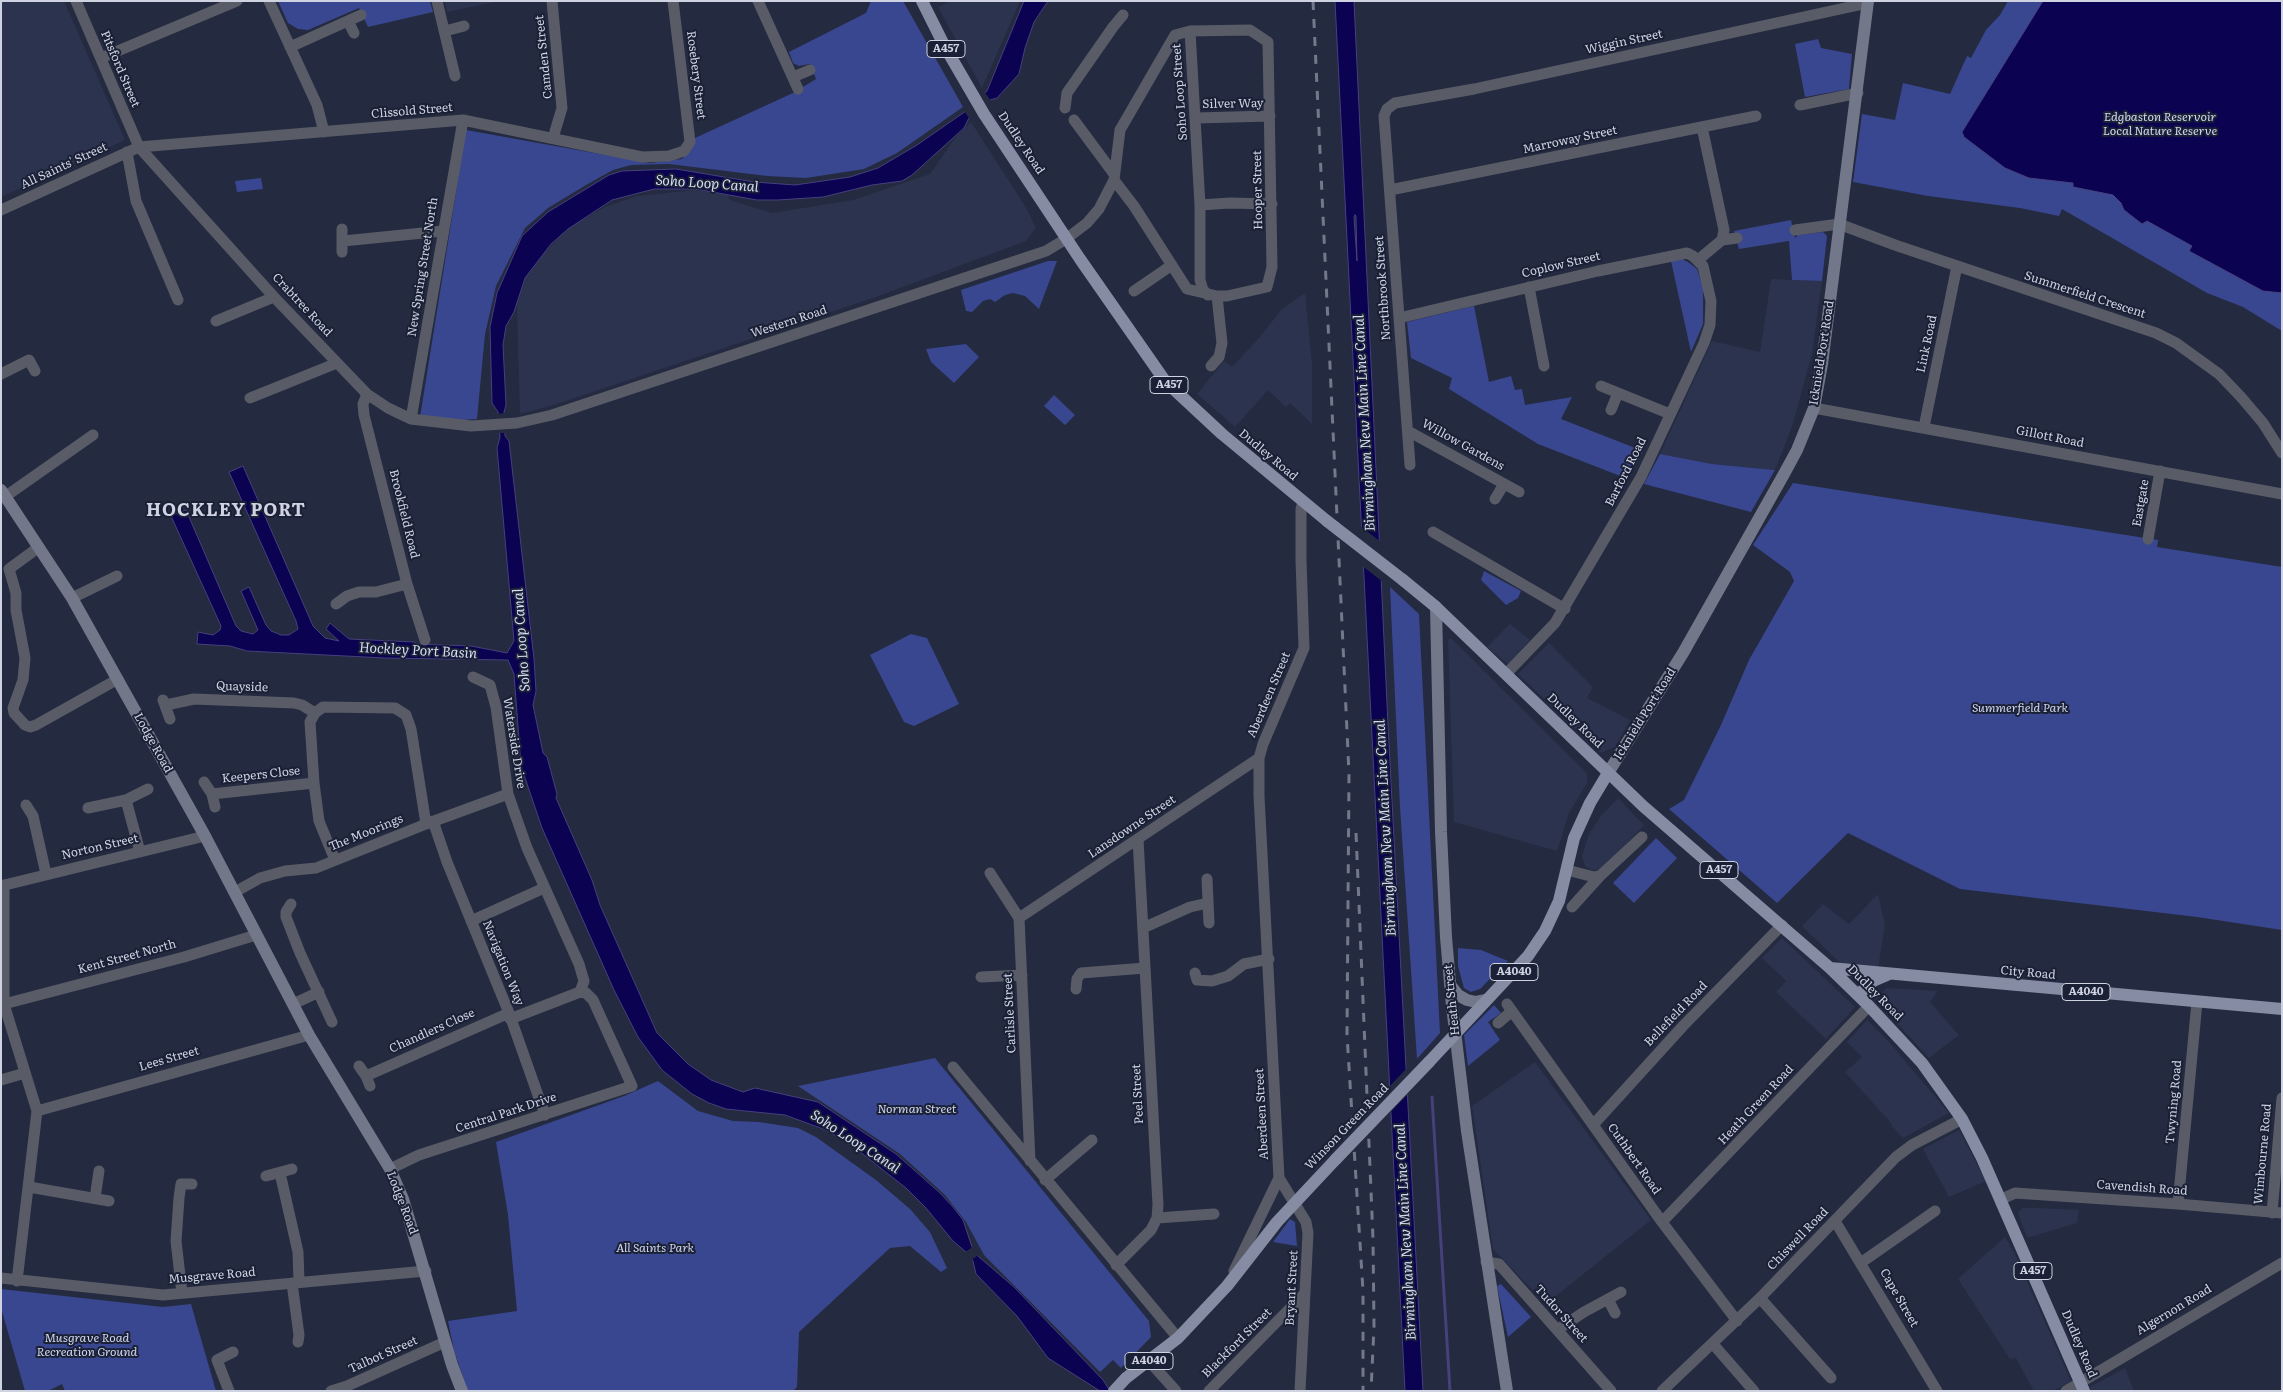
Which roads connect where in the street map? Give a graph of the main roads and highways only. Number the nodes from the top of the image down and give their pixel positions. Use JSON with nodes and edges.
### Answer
{"nodes":[{"id":1,"x":922,"y":1,"type":"edge"},
{"id":2,"x":1868,"y":2,"type":"edge"},
{"id":3,"x":3,"y":493,"type":"edge"},
{"id":4,"x":1436,"y":607,"type":"junction"},
{"id":5,"x":1608,"y":774,"type":"junction"},
{"id":6,"x":1830,"y":968,"type":"junction"},
{"id":7,"x":1891,"y":974,"type":"junction"},
{"id":8,"x":1451,"y":986,"type":"junction"},
{"id":9,"x":1858,"y":995,"type":"junction"},
{"id":10,"x":1486,"y":1000,"type":"junction"},
{"id":11,"x":2282,"y":1009,"type":"edge"},
{"id":12,"x":1456,"y":1033,"type":"junction"},
{"id":13,"x":2082,"y":1386,"type":"edge"},
{"id":14,"x":1117,"y":1388,"type":"edge"},
{"id":15,"x":462,"y":1391,"type":"edge"},
{"id":16,"x":1507,"y":1391,"type":"edge"}],
"edges":[{"from":1,"to":4,"type":"main road","name":"Dudley Road","number":"A457","bridge":true},
{"from":2,"to":5,"type":"main road","name":"Icknield Port Road"},
{"from":3,"to":15,"type":"main road","name":"Lodge Road"},
{"from":4,"to":5,"type":"main road","name":"Dudley Road","number":"A457"},
{"from":4,"to":8,"type":"main road","name":"Heath Street"},
{"from":5,"to":6,"type":"main road","name":"Dudley Road","number":"A457"},
{"from":5,"to":10,"type":"main road","name":"Winson Green Road","number":"A4040"},
{"from":6,"to":7,"type":"main road","name":"City Road","number":"A4040"},
{"from":6,"to":9,"type":"main road","name":"Dudley Road","number":"A457"},
{"from":7,"to":9,"type":"main road"},
{"from":7,"to":11,"type":"main road","name":"City Road","number":"A4040"},
{"from":8,"to":10,"type":"main road"},
{"from":8,"to":12,"type":"main road","name":"Heath Street"},
{"from":9,"to":13,"type":"main road","name":"Dudley Road","number":"A457"},
{"from":10,"to":12,"type":"main road","name":"Winson Green Road","number":"A4040"},
{"from":12,"to":14,"type":"main road","name":"Winson Green Road","number":"A4040","bridge":true},
{"from":12,"to":16,"type":"main road","name":"Heath Street"}]}
